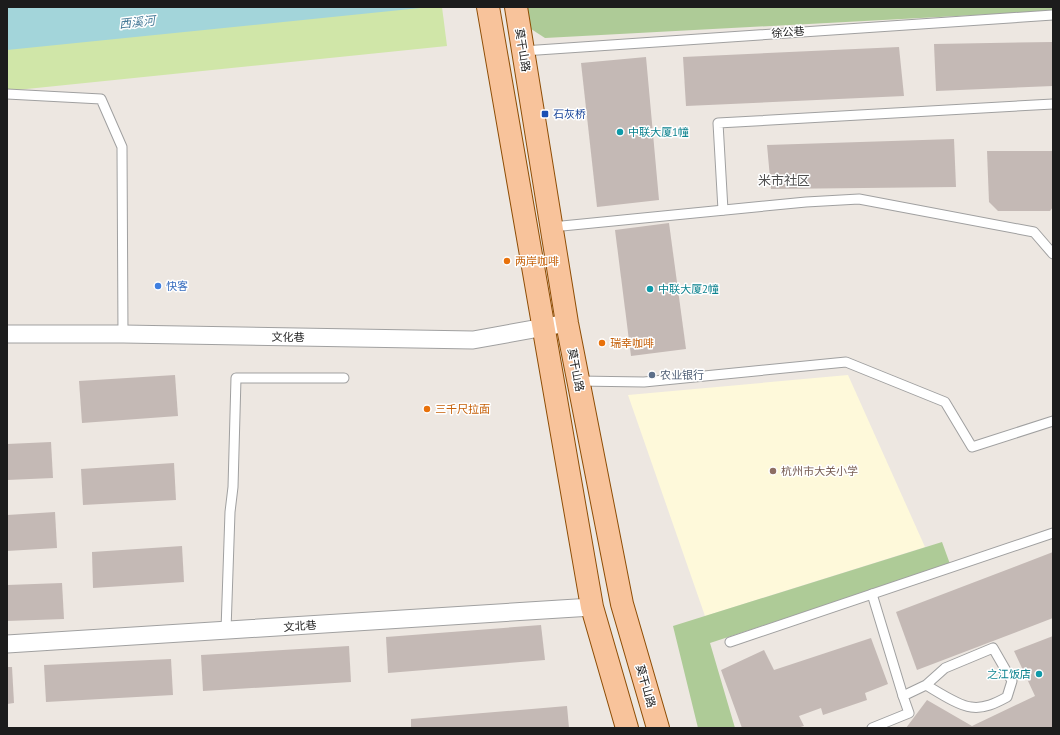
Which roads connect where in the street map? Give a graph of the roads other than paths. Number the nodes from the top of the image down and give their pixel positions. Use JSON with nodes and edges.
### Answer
{"nodes":[{"id":1,"x":488,"y":7,"type":"edge"},
{"id":2,"x":516,"y":7,"type":"edge"},
{"id":3,"x":1053,"y":15,"type":"edge"},
{"id":4,"x":522,"y":47,"type":"junction"},
{"id":5,"x":7,"y":94,"type":"edge"},
{"id":6,"x":1053,"y":104,"type":"edge"},
{"id":7,"x":723,"y":210,"type":"junction"},
{"id":8,"x":552,"y":227,"type":"junction"},
{"id":9,"x":1053,"y":252,"type":"edge"},
{"id":10,"x":567,"y":323,"type":"junction"},
{"id":11,"x":543,"y":327,"type":"junction"},
{"id":12,"x":7,"y":334,"type":"edge"},
{"id":13,"x":123,"y":334,"type":"junction"},
{"id":14,"x":344,"y":378,"type":"dead end"},
{"id":15,"x":578,"y":381,"type":"junction"},
{"id":16,"x":1053,"y":422,"type":"edge"},
{"id":17,"x":1053,"y":533,"type":"edge"},
{"id":18,"x":872,"y":594,"type":"junction"},
{"id":19,"x":592,"y":607,"type":"junction"},
{"id":20,"x":226,"y":630,"type":"junction"},
{"id":21,"x":730,"y":642,"type":"dead end"},
{"id":22,"x":7,"y":644,"type":"edge"},
{"id":23,"x":926,"y":685,"type":"junction"},
{"id":24,"x":903,"y":696,"type":"junction"},
{"id":25,"x":627,"y":728,"type":"edge"},
{"id":26,"x":658,"y":728,"type":"edge"},
{"id":27,"x":872,"y":728,"type":"edge"}],
"edges":[{"from":1,"to":11,"type":"main road"},
{"from":2,"to":4,"type":"main road","name":"莫干山路"},
{"from":3,"to":4,"type":"lane","name":"徐公巷"},
{"from":4,"to":8,"type":"main road","name":"莫干山路"},
{"from":5,"to":13,"type":"lane"},
{"from":6,"to":7,"type":"lane"},
{"from":7,"to":8,"type":"lane"},
{"from":7,"to":9,"type":"lane"},
{"from":8,"to":10,"type":"main road","name":"莫干山路"},
{"from":10,"to":11,"type":"street","name":"文化巷"},
{"from":10,"to":15,"type":"main road","name":"莫干山路"},
{"from":11,"to":13,"type":"street","name":"文化巷"},
{"from":11,"to":19,"type":"main road"},
{"from":12,"to":13,"type":"street","name":"文化巷"},
{"from":14,"to":20,"type":"lane"},
{"from":15,"to":16,"type":"lane"},
{"from":15,"to":26,"type":"main road","name":"莫干山路"},
{"from":17,"to":18,"type":"lane"},
{"from":18,"to":21,"type":"lane"},
{"from":18,"to":24,"type":"lane"},
{"from":19,"to":20,"type":"street","name":"文北巷"},
{"from":19,"to":25,"type":"main road"},
{"from":20,"to":22,"type":"street","name":"文北巷"},
{"from":23,"to":23,"type":"lane"},
{"from":23,"to":24,"type":"lane"},
{"from":24,"to":27,"type":"lane"}]}
